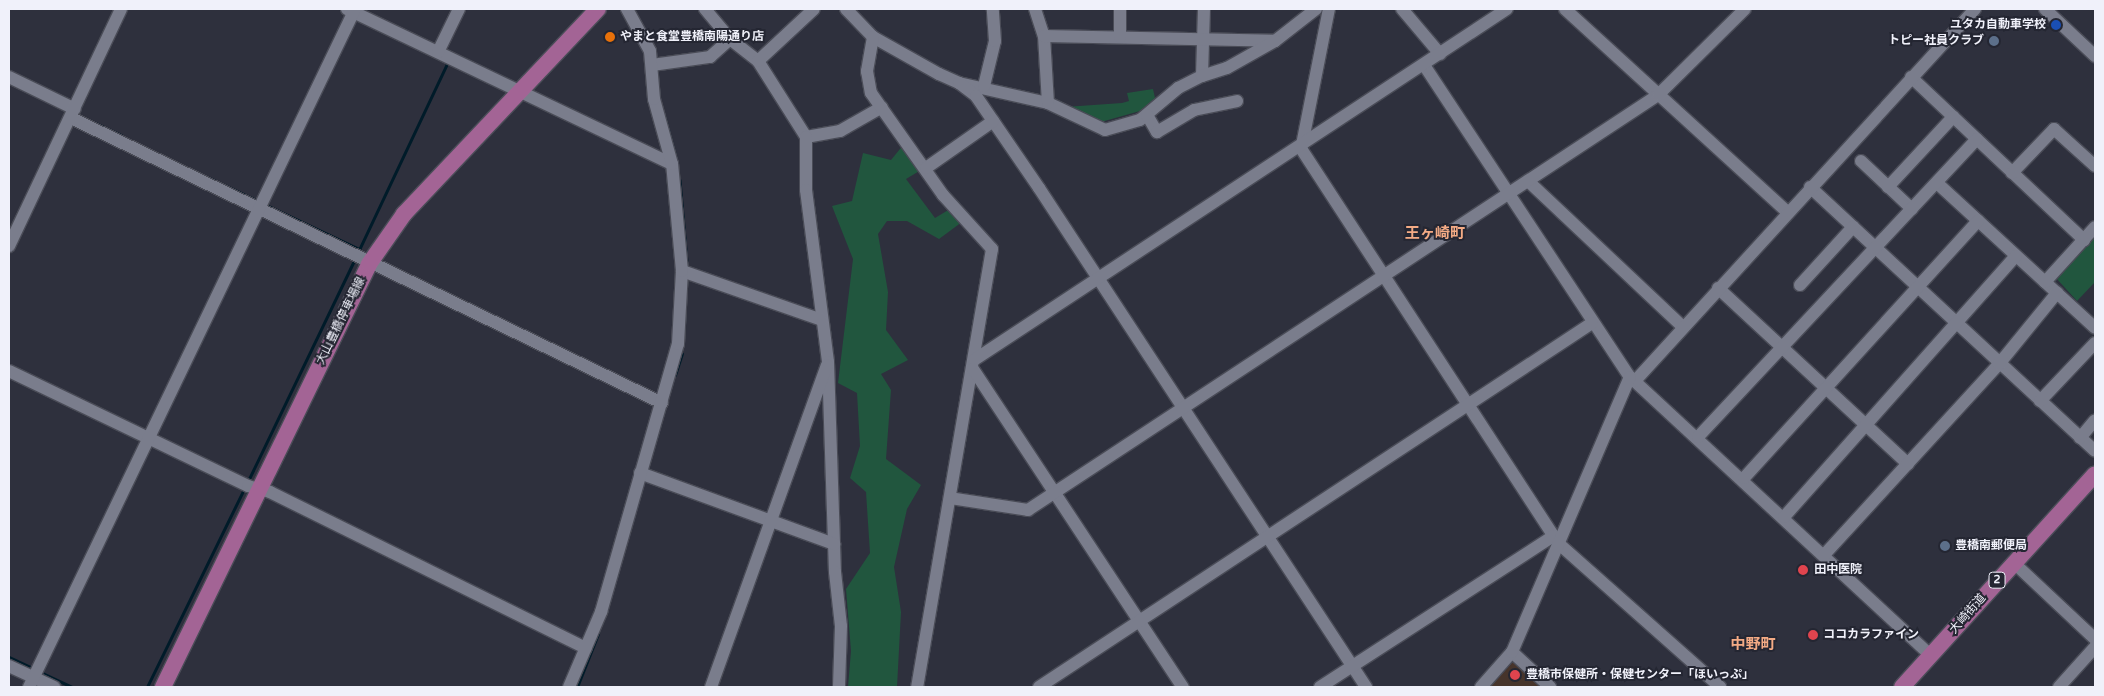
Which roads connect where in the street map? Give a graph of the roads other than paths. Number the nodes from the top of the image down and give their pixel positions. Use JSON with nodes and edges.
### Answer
{"nodes":[{"id":1,"x":121,"y":9,"type":"edge"},
{"id":2,"x":459,"y":9,"type":"edge"},
{"id":3,"x":598,"y":9,"type":"edge"},
{"id":4,"x":627,"y":9,"type":"edge"},
{"id":5,"x":705,"y":9,"type":"edge"},
{"id":6,"x":814,"y":9,"type":"edge"},
{"id":7,"x":846,"y":9,"type":"edge"},
{"id":8,"x":993,"y":9,"type":"edge"},
{"id":9,"x":1035,"y":9,"type":"edge"},
{"id":10,"x":1120,"y":9,"type":"edge"},
{"id":11,"x":1204,"y":9,"type":"edge"},
{"id":12,"x":1316,"y":9,"type":"edge"},
{"id":13,"x":1329,"y":9,"type":"edge"},
{"id":14,"x":1402,"y":9,"type":"edge"},
{"id":15,"x":1507,"y":9,"type":"edge"},
{"id":16,"x":1565,"y":9,"type":"edge"},
{"id":17,"x":1745,"y":9,"type":"edge"},
{"id":18,"x":1975,"y":9,"type":"edge"},
{"id":19,"x":2045,"y":9,"type":"edge"},
{"id":20,"x":352,"y":10,"type":"edge"},
{"id":21,"x":1044,"y":36,"type":"junction"},
{"id":22,"x":873,"y":37,"type":"junction"},
{"id":23,"x":1120,"y":37,"type":"junction"},
{"id":24,"x":730,"y":39,"type":"junction"},
{"id":25,"x":1203,"y":40,"type":"junction"},
{"id":26,"x":1275,"y":41,"type":"junction"},
{"id":27,"x":438,"y":52,"type":"junction"},
{"id":28,"x":1440,"y":54,"type":"junction"},
{"id":29,"x":2095,"y":56,"type":"edge"},
{"id":30,"x":758,"y":61,"type":"junction"},
{"id":31,"x":652,"y":65,"type":"junction"},
{"id":32,"x":1424,"y":65,"type":"junction"},
{"id":33,"x":1202,"y":76,"type":"junction"},
{"id":34,"x":9,"y":77,"type":"edge"},
{"id":35,"x":1911,"y":77,"type":"junction"},
{"id":36,"x":959,"y":83,"type":"junction"},
{"id":37,"x":984,"y":86,"type":"junction"},
{"id":38,"x":518,"y":92,"type":"junction"},
{"id":39,"x":1658,"y":95,"type":"junction"},
{"id":40,"x":1237,"y":100,"type":"dead end"},
{"id":41,"x":1048,"y":103,"type":"junction"},
{"id":42,"x":882,"y":107,"type":"junction"},
{"id":43,"x":73,"y":114,"type":"junction"},
{"id":44,"x":1147,"y":115,"type":"junction"},
{"id":45,"x":1953,"y":117,"type":"junction"},
{"id":46,"x":993,"y":121,"type":"junction"},
{"id":47,"x":806,"y":137,"type":"junction"},
{"id":48,"x":1977,"y":139,"type":"junction"},
{"id":49,"x":1301,"y":146,"type":"junction"},
{"id":50,"x":1860,"y":162,"type":"dead end"},
{"id":51,"x":672,"y":164,"type":"junction"},
{"id":52,"x":2095,"y":166,"type":"edge"},
{"id":53,"x":926,"y":168,"type":"junction"},
{"id":54,"x":2012,"y":173,"type":"junction"},
{"id":55,"x":1528,"y":181,"type":"junction"},
{"id":56,"x":1937,"y":183,"type":"junction"},
{"id":57,"x":1810,"y":187,"type":"junction"},
{"id":58,"x":1888,"y":187,"type":"junction"},
{"id":59,"x":1509,"y":194,"type":"junction"},
{"id":60,"x":262,"y":205,"type":"junction"},
{"id":61,"x":1912,"y":209,"type":"junction"},
{"id":62,"x":1787,"y":212,"type":"junction"},
{"id":63,"x":1978,"y":221,"type":"junction"},
{"id":64,"x":1853,"y":227,"type":"junction"},
{"id":65,"x":2095,"y":227,"type":"edge"},
{"id":66,"x":2084,"y":240,"type":"junction"},
{"id":67,"x":9,"y":246,"type":"edge"},
{"id":68,"x":1875,"y":249,"type":"junction"},
{"id":69,"x":2016,"y":256,"type":"junction"},
{"id":70,"x":360,"y":259,"type":"junction"},
{"id":71,"x":686,"y":271,"type":"junction"},
{"id":72,"x":1383,"y":278,"type":"junction"},
{"id":73,"x":1099,"y":279,"type":"junction"},
{"id":74,"x":2045,"y":282,"type":"junction"},
{"id":75,"x":1800,"y":286,"type":"dead end"},
{"id":76,"x":1718,"y":288,"type":"junction"},
{"id":77,"x":1919,"y":290,"type":"junction"},
{"id":78,"x":2057,"y":293,"type":"junction"},
{"id":79,"x":822,"y":320,"type":"junction"},
{"id":80,"x":1592,"y":323,"type":"junction"},
{"id":81,"x":1683,"y":327,"type":"junction"},
{"id":82,"x":1957,"y":327,"type":"junction"},
{"id":83,"x":2095,"y":328,"type":"edge"},
{"id":84,"x":2095,"y":343,"type":"edge"},
{"id":85,"x":1783,"y":347,"type":"junction"},
{"id":86,"x":828,"y":362,"type":"junction"},
{"id":87,"x":974,"y":364,"type":"junction"},
{"id":88,"x":1999,"y":364,"type":"junction"},
{"id":89,"x":9,"y":370,"type":"edge"},
{"id":90,"x":1632,"y":379,"type":"junction"},
{"id":91,"x":1828,"y":386,"type":"junction"},
{"id":92,"x":2040,"y":401,"type":"junction"},
{"id":93,"x":662,"y":403,"type":"junction"},
{"id":94,"x":1468,"y":407,"type":"junction"},
{"id":95,"x":1184,"y":408,"type":"junction"},
{"id":96,"x":2095,"y":420,"type":"edge"},
{"id":97,"x":1868,"y":423,"type":"junction"},
{"id":98,"x":1698,"y":437,"type":"junction"},
{"id":99,"x":149,"y":438,"type":"junction"},
{"id":100,"x":2080,"y":438,"type":"junction"},
{"id":101,"x":2095,"y":451,"type":"edge"},
{"id":102,"x":1908,"y":464,"type":"junction"},
{"id":103,"x":645,"y":474,"type":"junction"},
{"id":104,"x":2095,"y":474,"type":"edge"},
{"id":105,"x":1744,"y":478,"type":"junction"},
{"id":106,"x":249,"y":486,"type":"junction"},
{"id":107,"x":1054,"y":493,"type":"junction"},
{"id":108,"x":950,"y":498,"type":"junction"},
{"id":109,"x":1784,"y":517,"type":"junction"},
{"id":110,"x":771,"y":520,"type":"junction"},
{"id":111,"x":1266,"y":538,"type":"junction"},
{"id":112,"x":1555,"y":539,"type":"junction"},
{"id":113,"x":834,"y":544,"type":"junction"},
{"id":114,"x":1824,"y":555,"type":"junction"},
{"id":115,"x":2013,"y":562,"type":"junction"},
{"id":116,"x":1139,"y":622,"type":"junction"},
{"id":117,"x":2095,"y":639,"type":"edge"},
{"id":118,"x":2095,"y":647,"type":"edge"},
{"id":119,"x":586,"y":648,"type":"junction"},
{"id":120,"x":1512,"y":652,"type":"junction"},
{"id":121,"x":1931,"y":656,"type":"junction"},
{"id":122,"x":9,"y":666,"type":"edge"},
{"id":123,"x":1352,"y":666,"type":"junction"},
{"id":124,"x":35,"y":677,"type":"edge"},
{"id":125,"x":54,"y":687,"type":"edge"},
{"id":126,"x":163,"y":687,"type":"edge"},
{"id":127,"x":569,"y":687,"type":"edge"},
{"id":128,"x":711,"y":687,"type":"edge"},
{"id":129,"x":839,"y":687,"type":"edge"},
{"id":130,"x":917,"y":687,"type":"edge"},
{"id":131,"x":1039,"y":687,"type":"edge"},
{"id":132,"x":1183,"y":687,"type":"edge"},
{"id":133,"x":1320,"y":687,"type":"edge"},
{"id":134,"x":1366,"y":687,"type":"edge"},
{"id":135,"x":1481,"y":687,"type":"edge"},
{"id":136,"x":1550,"y":687,"type":"edge"},
{"id":137,"x":1720,"y":687,"type":"edge"},
{"id":138,"x":1902,"y":687,"type":"edge"},
{"id":139,"x":2059,"y":687,"type":"edge"}],
"edges":[{"from":1,"to":43,"type":"street"},
{"from":2,"to":27,"type":"street"},
{"from":3,"to":38,"type":"main road","name":"大山豊橋停車場線"},
{"from":4,"to":31,"type":"street"},
{"from":5,"to":24,"type":"street"},
{"from":6,"to":30,"type":"street"},
{"from":7,"to":22,"type":"street"},
{"from":8,"to":37,"type":"street"},
{"from":9,"to":21,"type":"street"},
{"from":10,"to":23,"type":"street"},
{"from":11,"to":25,"type":"street"},
{"from":12,"to":26,"type":"street"},
{"from":13,"to":49,"type":"street"},
{"from":14,"to":28,"type":"street"},
{"from":15,"to":28,"type":"street"},
{"from":16,"to":39,"type":"street"},
{"from":17,"to":39,"type":"street"},
{"from":18,"to":35,"type":"street"},
{"from":19,"to":29,"type":"street"},
{"from":20,"to":27,"type":"street"},
{"from":20,"to":60,"type":"street"},
{"from":21,"to":23,"type":"street"},
{"from":21,"to":41,"type":"street"},
{"from":22,"to":36,"type":"street"},
{"from":22,"to":42,"type":"street"},
{"from":23,"to":25,"type":"street"},
{"from":24,"to":30,"type":"street"},
{"from":24,"to":31,"type":"street"},
{"from":25,"to":26,"type":"street"},
{"from":25,"to":33,"type":"street"},
{"from":26,"to":33,"type":"street"},
{"from":27,"to":38,"type":"street"},
{"from":28,"to":32,"type":"street"},
{"from":30,"to":47,"type":"street"},
{"from":31,"to":51,"type":"street"},
{"from":32,"to":49,"type":"street"},
{"from":32,"to":59,"type":"street"},
{"from":33,"to":44,"type":"street"},
{"from":34,"to":43,"type":"street"},
{"from":35,"to":45,"type":"street"},
{"from":35,"to":57,"type":"street"},
{"from":36,"to":37,"type":"street"},
{"from":36,"to":46,"type":"street"},
{"from":37,"to":41,"type":"street"},
{"from":38,"to":51,"type":"street"},
{"from":38,"to":70,"type":"main road","name":"大山豊橋停車場線"},
{"from":39,"to":55,"type":"street"},
{"from":39,"to":62,"type":"street"},
{"from":40,"to":44,"type":"street"},
{"from":41,"to":44,"type":"street"},
{"from":42,"to":47,"type":"street"},
{"from":42,"to":53,"type":"street"},
{"from":43,"to":60,"type":"street"},
{"from":43,"to":67,"type":"street"},
{"from":45,"to":48,"type":"street"},
{"from":45,"to":58,"type":"street"},
{"from":46,"to":53,"type":"street"},
{"from":46,"to":73,"type":"street"},
{"from":47,"to":79,"type":"street"},
{"from":48,"to":54,"type":"street"},
{"from":48,"to":56,"type":"street"},
{"from":49,"to":72,"type":"street"},
{"from":49,"to":73,"type":"street"},
{"from":50,"to":58,"type":"street"},
{"from":51,"to":71,"type":"street"},
{"from":52,"to":54,"type":"street"},
{"from":53,"to":87,"type":"street"},
{"from":54,"to":66,"type":"street"},
{"from":55,"to":59,"type":"street"},
{"from":55,"to":81,"type":"street"},
{"from":56,"to":61,"type":"street"},
{"from":56,"to":63,"type":"street"},
{"from":57,"to":62,"type":"street"},
{"from":57,"to":64,"type":"street"},
{"from":58,"to":61,"type":"street"},
{"from":59,"to":72,"type":"street"},
{"from":59,"to":80,"type":"street"},
{"from":60,"to":70,"type":"street"},
{"from":60,"to":99,"type":"street"},
{"from":61,"to":68,"type":"street"},
{"from":62,"to":76,"type":"street"},
{"from":63,"to":69,"type":"street"},
{"from":63,"to":77,"type":"street"},
{"from":64,"to":68,"type":"street"},
{"from":64,"to":75,"type":"street"},
{"from":65,"to":66,"type":"street"},
{"from":66,"to":74,"type":"street"},
{"from":68,"to":77,"type":"street"},
{"from":68,"to":85,"type":"street"},
{"from":69,"to":74,"type":"street"},
{"from":69,"to":82,"type":"street"},
{"from":70,"to":93,"type":"street"},
{"from":70,"to":106,"type":"main road","name":"大山豊橋停車場線"},
{"from":71,"to":79,"type":"street"},
{"from":71,"to":93,"type":"street"},
{"from":72,"to":94,"type":"street"},
{"from":72,"to":95,"type":"street"},
{"from":73,"to":87,"type":"street"},
{"from":73,"to":95,"type":"street"},
{"from":74,"to":78,"type":"street"},
{"from":76,"to":81,"type":"street"},
{"from":76,"to":85,"type":"street"},
{"from":77,"to":82,"type":"street"},
{"from":77,"to":91,"type":"street"},
{"from":78,"to":83,"type":"street"},
{"from":78,"to":88,"type":"street"},
{"from":79,"to":86,"type":"street"},
{"from":80,"to":90,"type":"street"},
{"from":80,"to":94,"type":"street"},
{"from":81,"to":90,"type":"street"},
{"from":82,"to":88,"type":"street"},
{"from":82,"to":97,"type":"street"},
{"from":84,"to":92,"type":"street"},
{"from":85,"to":91,"type":"street"},
{"from":85,"to":98,"type":"street"},
{"from":86,"to":110,"type":"street"},
{"from":86,"to":113,"type":"street"},
{"from":87,"to":107,"type":"street"},
{"from":87,"to":108,"type":"street"},
{"from":88,"to":92,"type":"street"},
{"from":88,"to":102,"type":"street"},
{"from":89,"to":99,"type":"street"},
{"from":90,"to":98,"type":"street"},
{"from":90,"to":112,"type":"street"},
{"from":91,"to":97,"type":"street"},
{"from":91,"to":105,"type":"street"},
{"from":92,"to":100,"type":"street"},
{"from":93,"to":103,"type":"street"},
{"from":94,"to":111,"type":"street"},
{"from":94,"to":112,"type":"street"},
{"from":95,"to":107,"type":"street"},
{"from":95,"to":111,"type":"street"},
{"from":96,"to":100,"type":"street"},
{"from":97,"to":102,"type":"street"},
{"from":97,"to":109,"type":"street"},
{"from":98,"to":105,"type":"street"},
{"from":99,"to":106,"type":"street"},
{"from":99,"to":124,"type":"street"},
{"from":100,"to":101,"type":"street"},
{"from":102,"to":114,"type":"street"},
{"from":103,"to":110,"type":"street"},
{"from":103,"to":119,"type":"street"},
{"from":104,"to":115,"type":"main road","name":"大崎街道","number":"2"},
{"from":105,"to":109,"type":"street"},
{"from":106,"to":119,"type":"street"},
{"from":106,"to":126,"type":"main road","name":"大山豊橋停車場線"},
{"from":107,"to":108,"type":"street"},
{"from":107,"to":116,"type":"street"},
{"from":108,"to":130,"type":"street"},
{"from":109,"to":114,"type":"street"},
{"from":110,"to":113,"type":"street"},
{"from":110,"to":128,"type":"street"},
{"from":111,"to":116,"type":"street"},
{"from":111,"to":123,"type":"street"},
{"from":112,"to":120,"type":"street"},
{"from":112,"to":123,"type":"street"},
{"from":112,"to":137,"type":"street"},
{"from":113,"to":129,"type":"street"},
{"from":114,"to":121,"type":"street"},
{"from":115,"to":117,"type":"street"},
{"from":115,"to":121,"type":"main road","name":"大崎街道","number":"2"},
{"from":116,"to":131,"type":"street"},
{"from":116,"to":132,"type":"street"},
{"from":118,"to":139,"type":"street"},
{"from":119,"to":127,"type":"street"},
{"from":120,"to":135,"type":"street"},
{"from":120,"to":136,"type":"street"},
{"from":121,"to":138,"type":"main road","name":"大崎街道","number":"2"},
{"from":122,"to":124,"type":"street"},
{"from":123,"to":133,"type":"street"},
{"from":123,"to":134,"type":"street"},
{"from":124,"to":125,"type":"street"}]}
